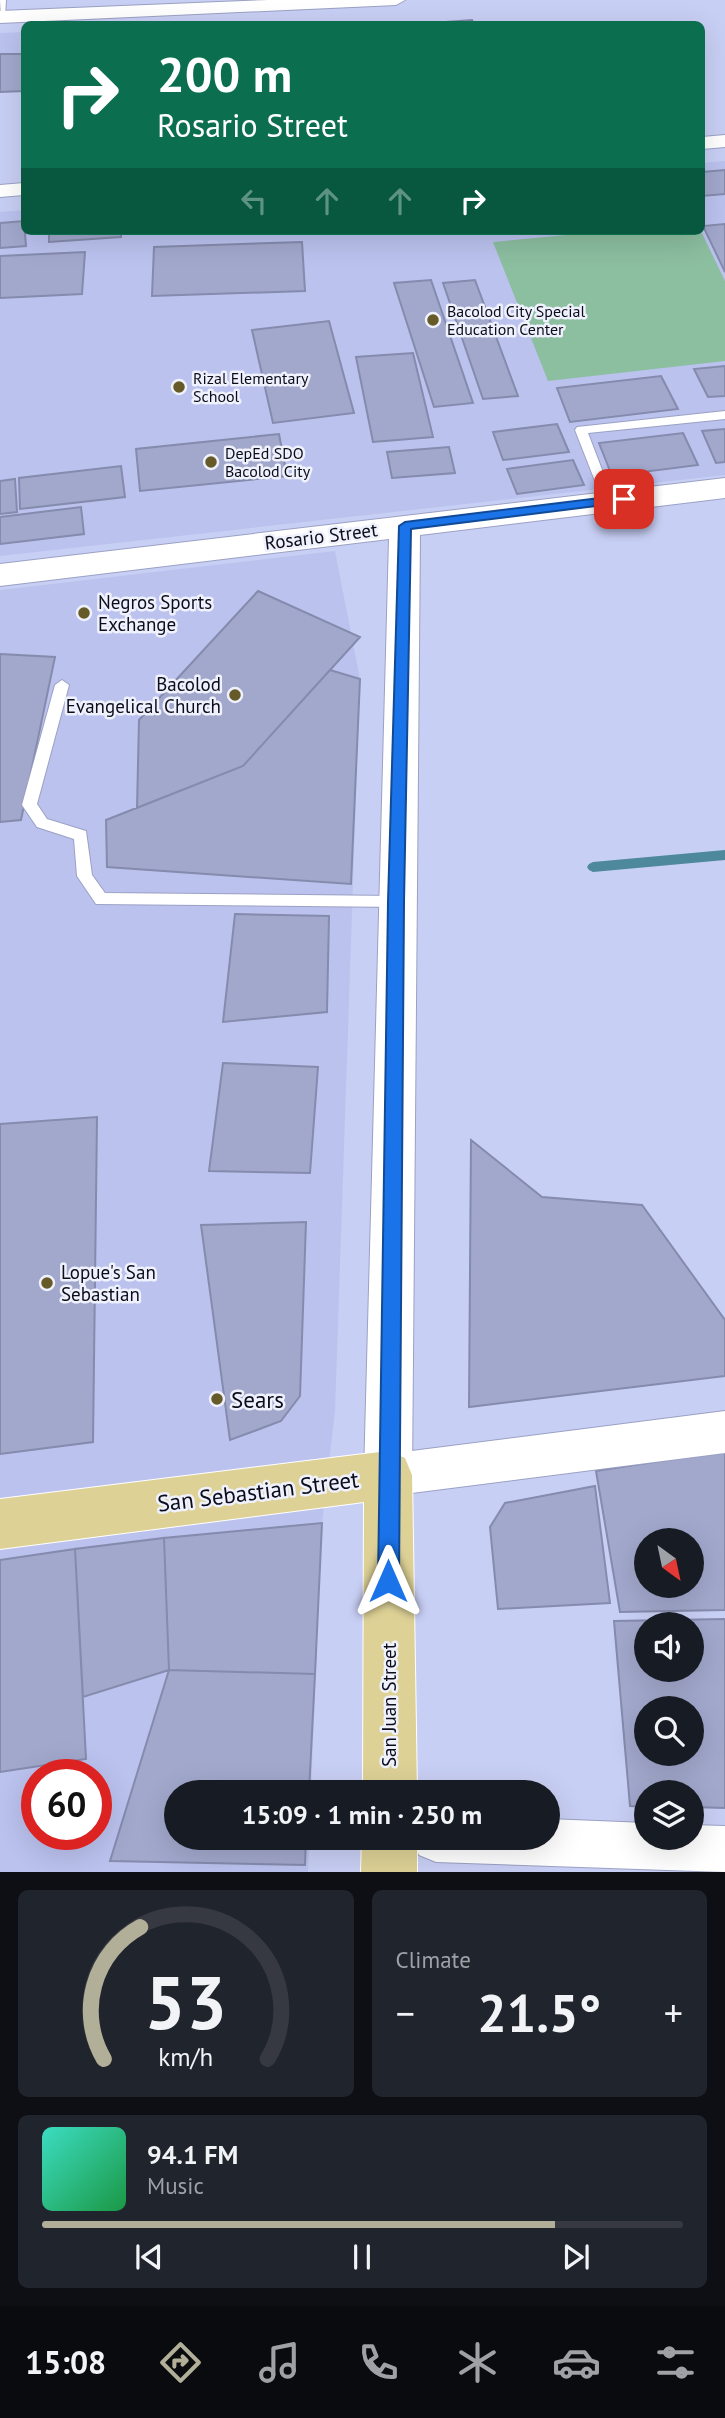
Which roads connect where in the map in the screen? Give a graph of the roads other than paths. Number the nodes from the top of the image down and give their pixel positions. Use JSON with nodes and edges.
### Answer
{"nodes":[{"id":1,"x":2,"y":0,"type":"edge"},
{"id":2,"x":396,"y":0,"type":"edge"},
{"id":3,"x":0,"y":17,"type":"edge"},
{"id":4,"x":725,"y":141,"type":"edge"},
{"id":5,"x":705,"y":143,"type":"edge"},
{"id":6,"x":21,"y":189,"type":"edge"},
{"id":7,"x":0,"y":191,"type":"edge"},
{"id":8,"x":725,"y":415,"type":"edge"},
{"id":9,"x":725,"y":488,"type":"edge"},
{"id":10,"x":608,"y":500,"type":"junction"},
{"id":11,"x":405,"y":526,"type":"junction"},
{"id":12,"x":0,"y":575,"type":"edge"},
{"id":13,"x":62,"y":685,"type":"dead end"},
{"id":14,"x":396,"y":902,"type":"junction"},
{"id":15,"x":725,"y":1432,"type":"edge"},
{"id":16,"x":388,"y":1475,"type":"junction"},
{"id":17,"x":0,"y":1524,"type":"edge"},
{"id":18,"x":390,"y":1780,"type":"edge"},
{"id":19,"x":560,"y":1843,"type":"edge"},
{"id":20,"x":390,"y":1850,"type":"edge"},
{"id":21,"x":725,"y":1850,"type":"edge"},
{"id":22,"x":389,"y":1872,"type":"edge"}],
"edges":[{"from":1,"to":3,"type":"lane"},
{"from":2,"to":3,"type":"street"},
{"from":4,"to":5,"type":"street"},
{"from":6,"to":7,"type":"street"},
{"from":8,"to":10,"type":"lane"},
{"from":9,"to":10,"type":"street","name":"Rosario Street"},
{"from":10,"to":11,"type":"street","name":"Rosario Street"},
{"from":11,"to":12,"type":"street","name":"Rosario Street"},
{"from":11,"to":14,"type":"street","name":"San Juan Street"},
{"from":13,"to":14,"type":"lane"},
{"from":14,"to":16,"type":"street","name":"San Juan Street"},
{"from":15,"to":16,"type":"street","name":"San Sebastian Street"},
{"from":16,"to":17,"type":"main road","name":"San Sebastian Street"},
{"from":16,"to":18,"type":"main road","name":"San Juan Street"},
{"from":19,"to":21,"type":"street"},
{"from":20,"to":22,"type":"main road"}]}
